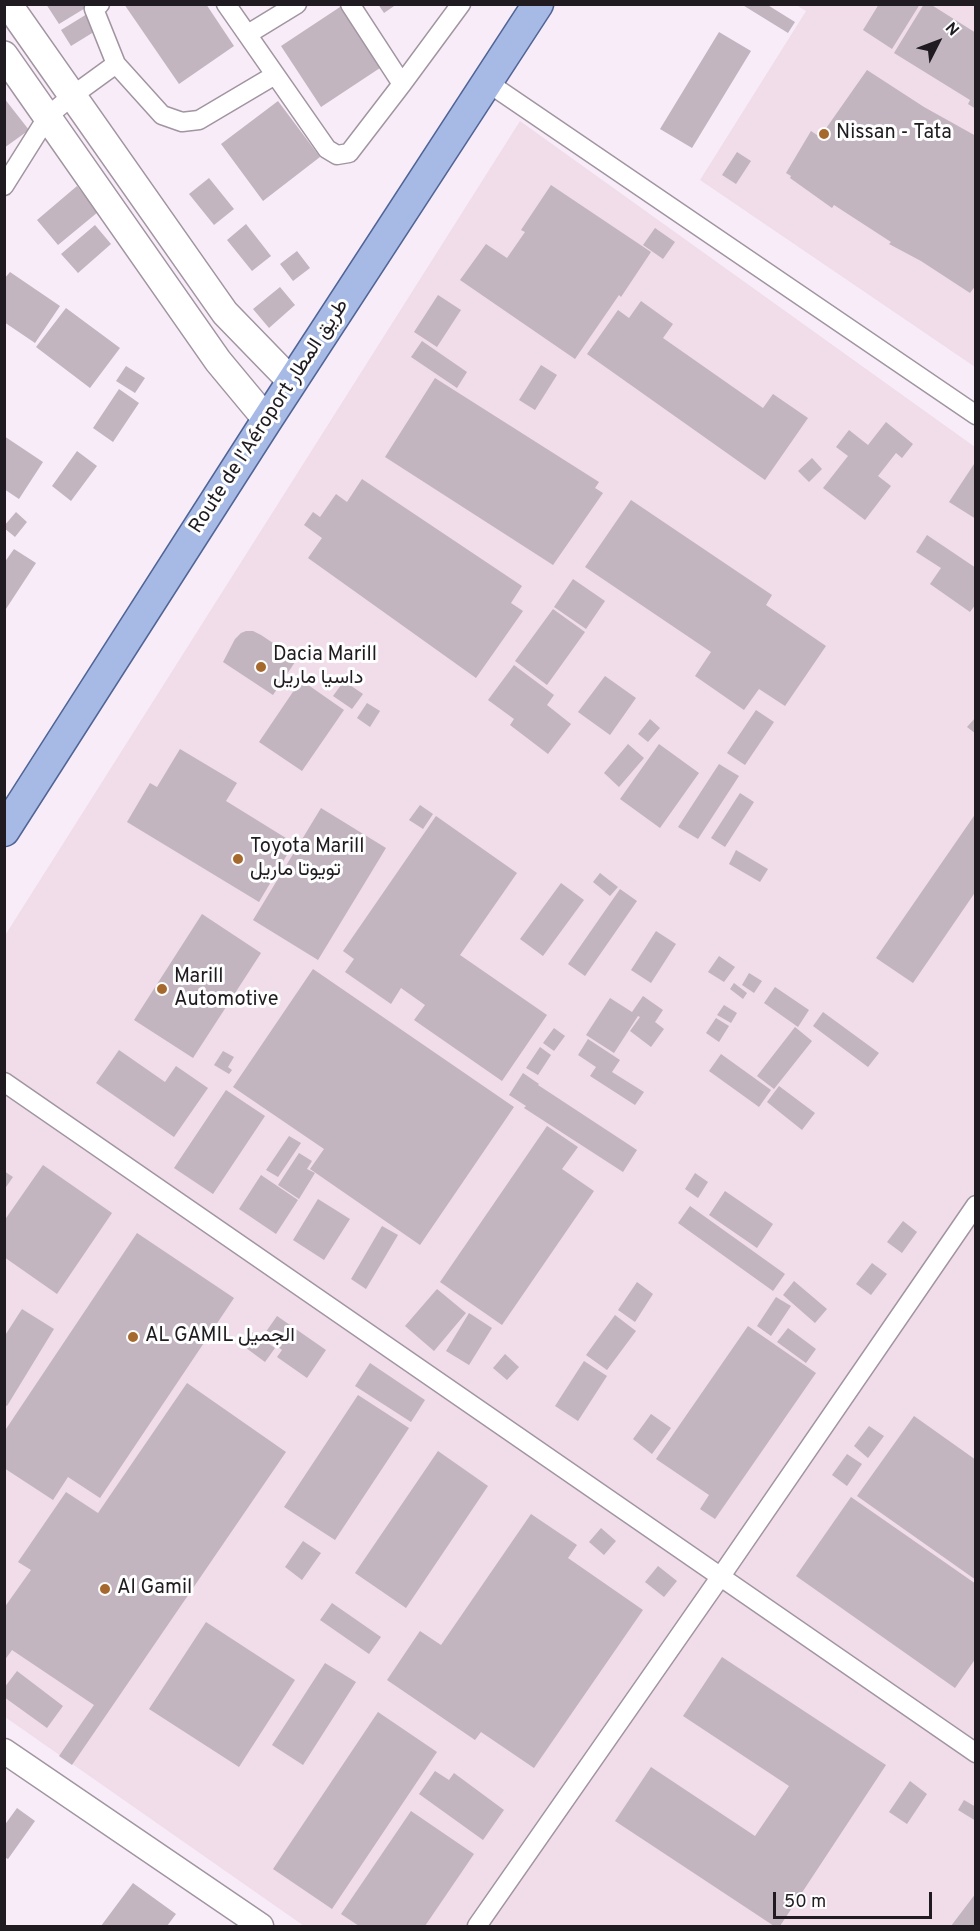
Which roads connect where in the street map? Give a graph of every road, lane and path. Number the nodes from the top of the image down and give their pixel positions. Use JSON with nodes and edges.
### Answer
{"nodes":[{"id":1,"x":8,"y":4,"type":"edge"},
{"id":2,"x":226,"y":4,"type":"edge"},
{"id":3,"x":297,"y":4,"type":"edge"},
{"id":4,"x":350,"y":4,"type":"edge"},
{"id":5,"x":461,"y":4,"type":"edge"},
{"id":6,"x":538,"y":4,"type":"edge"},
{"id":7,"x":95,"y":6,"type":"edge"},
{"id":8,"x":248,"y":34,"type":"junction"},
{"id":9,"x":4,"y":55,"type":"edge"},
{"id":10,"x":116,"y":64,"type":"junction"},
{"id":11,"x":275,"y":75,"type":"junction"},
{"id":12,"x":487,"y":82,"type":"junction"},
{"id":13,"x":402,"y":84,"type":"junction"},
{"id":14,"x":72,"y":96,"type":"junction"},
{"id":15,"x":48,"y":116,"type":"junction"},
{"id":16,"x":4,"y":186,"type":"edge"},
{"id":17,"x":292,"y":382,"type":"junction"},
{"id":18,"x":975,"y":415,"type":"edge"},
{"id":19,"x":267,"y":420,"type":"junction"},
{"id":20,"x":4,"y":831,"type":"edge"},
{"id":21,"x":4,"y":1082,"type":"edge"},
{"id":22,"x":975,"y":1205,"type":"edge"},
{"id":23,"x":721,"y":1576,"type":"junction"},
{"id":24,"x":4,"y":1751,"type":"edge"},
{"id":25,"x":975,"y":1753,"type":"edge"},
{"id":26,"x":261,"y":1926,"type":"edge"},
{"id":27,"x":477,"y":1926,"type":"edge"}],
"edges":[{"from":1,"to":14,"type":"main road"},
{"from":2,"to":8,"type":"street"},
{"from":3,"to":8,"type":"street"},
{"from":4,"to":13,"type":"street"},
{"from":5,"to":13,"type":"street"},
{"from":6,"to":12,"type":"main road","name":"Route de l'Aéroport طريق المطار"},
{"from":7,"to":10,"type":"street"},
{"from":8,"to":11,"type":"street"},
{"from":9,"to":15,"type":"main road"},
{"from":10,"to":11,"type":"street"},
{"from":10,"to":14,"type":"street"},
{"from":11,"to":13,"type":"street"},
{"from":12,"to":17,"type":"main road","name":"Route de l'Aéroport طريق المطار"},
{"from":12,"to":18,"type":"street"},
{"from":14,"to":15,"type":"street"},
{"from":14,"to":17,"type":"main road"},
{"from":15,"to":16,"type":"street"},
{"from":15,"to":19,"type":"main road"},
{"from":17,"to":19,"type":"main road","name":"Route de l'Aéroport طريق المطار"},
{"from":19,"to":20,"type":"main road","name":"Route de l'Aéroport طريق المطار"},
{"from":21,"to":23,"type":"street"},
{"from":22,"to":23,"type":"street"},
{"from":23,"to":25,"type":"street"},
{"from":23,"to":27,"type":"street"},
{"from":24,"to":26,"type":"street"}]}
